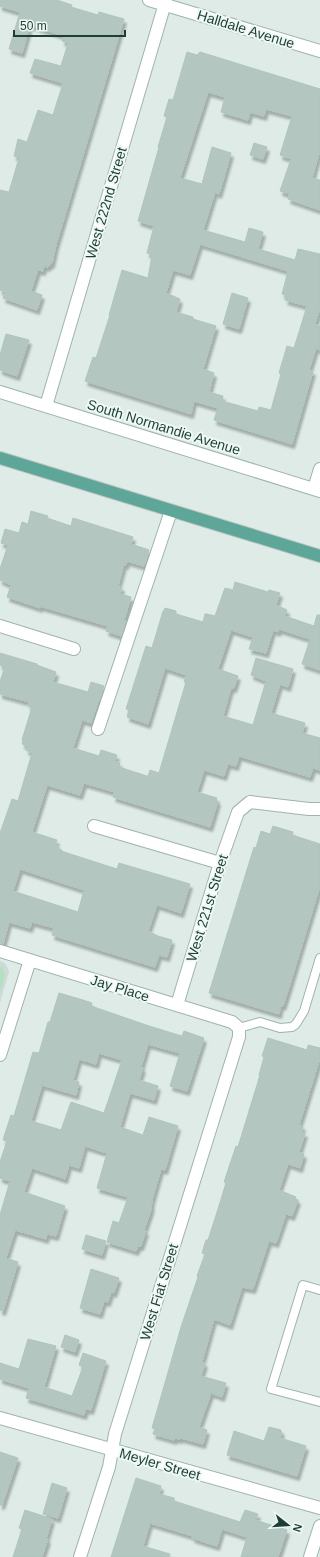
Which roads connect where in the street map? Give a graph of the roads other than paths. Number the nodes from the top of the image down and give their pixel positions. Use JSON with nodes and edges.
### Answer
{"nodes":[{"id":1,"x":149,"y":0,"type":"edge"},
{"id":2,"x":165,"y":2,"type":"edge"},
{"id":3,"x":320,"y":51,"type":"edge"},
{"id":4,"x":0,"y":392,"type":"edge"},
{"id":5,"x":46,"y":406,"type":"junction"},
{"id":6,"x":0,"y":458,"type":"edge"},
{"id":7,"x":320,"y":469,"type":"edge"},
{"id":8,"x":317,"y":490,"type":"edge"},
{"id":9,"x":171,"y":511,"type":"junction"},
{"id":10,"x":320,"y":556,"type":"edge"},
{"id":11,"x":0,"y":626,"type":"edge"},
{"id":12,"x":74,"y":650,"type":"dead end"},
{"id":13,"x":98,"y":729,"type":"dead end"},
{"id":14,"x":320,"y":809,"type":"edge"},
{"id":15,"x":94,"y":826,"type":"dead end"},
{"id":16,"x":220,"y":863,"type":"junction"},
{"id":17,"x":0,"y":951,"type":"edge"},
{"id":18,"x":320,"y":958,"type":"edge"},
{"id":19,"x":30,"y":960,"type":"junction"},
{"id":20,"x":177,"y":1005,"type":"junction"},
{"id":21,"x":239,"y":1028,"type":"junction"},
{"id":22,"x":0,"y":1055,"type":"edge"},
{"id":23,"x":320,"y":1290,"type":"edge"},
{"id":24,"x":320,"y":1402,"type":"edge"},
{"id":25,"x":0,"y":1418,"type":"edge"},
{"id":26,"x":112,"y":1450,"type":"junction"},
{"id":27,"x":320,"y":1508,"type":"edge"},
{"id":28,"x":320,"y":1526,"type":"edge"},
{"id":29,"x":80,"y":1557,"type":"edge"},
{"id":30,"x":310,"y":1557,"type":"edge"}],
"edges":[{"from":1,"to":2,"type":"street","name":"Halldale Avenue"},
{"from":2,"to":3,"type":"street","name":"Halldale Avenue"},
{"from":2,"to":5,"type":"street","name":"West 222nd Street"},
{"from":4,"to":5,"type":"street","name":"South Normandie Avenue"},
{"from":5,"to":8,"type":"street","name":"South Normandie Avenue"},
{"from":6,"to":9,"type":"main road"},
{"from":7,"to":8,"type":"street"},
{"from":9,"to":10,"type":"main road"},
{"from":9,"to":13,"type":"street"},
{"from":11,"to":12,"type":"street"},
{"from":14,"to":16,"type":"street","name":"West 221st Street"},
{"from":15,"to":16,"type":"street"},
{"from":16,"to":20,"type":"street","name":"West 221st Street"},
{"from":17,"to":19,"type":"street","name":"Jay Place"},
{"from":18,"to":21,"type":"lane"},
{"from":19,"to":20,"type":"street","name":"Jay Place"},
{"from":19,"to":22,"type":"street"},
{"from":20,"to":21,"type":"street","name":"Jay Place"},
{"from":21,"to":26,"type":"street","name":"West Fiat Street"},
{"from":23,"to":24,"type":"lane"},
{"from":25,"to":26,"type":"street","name":"Meyler Street"},
{"from":26,"to":27,"type":"street","name":"Meyler Street"},
{"from":26,"to":29,"type":"street","name":"West Fiat Street"},
{"from":28,"to":30,"type":"street"}]}
